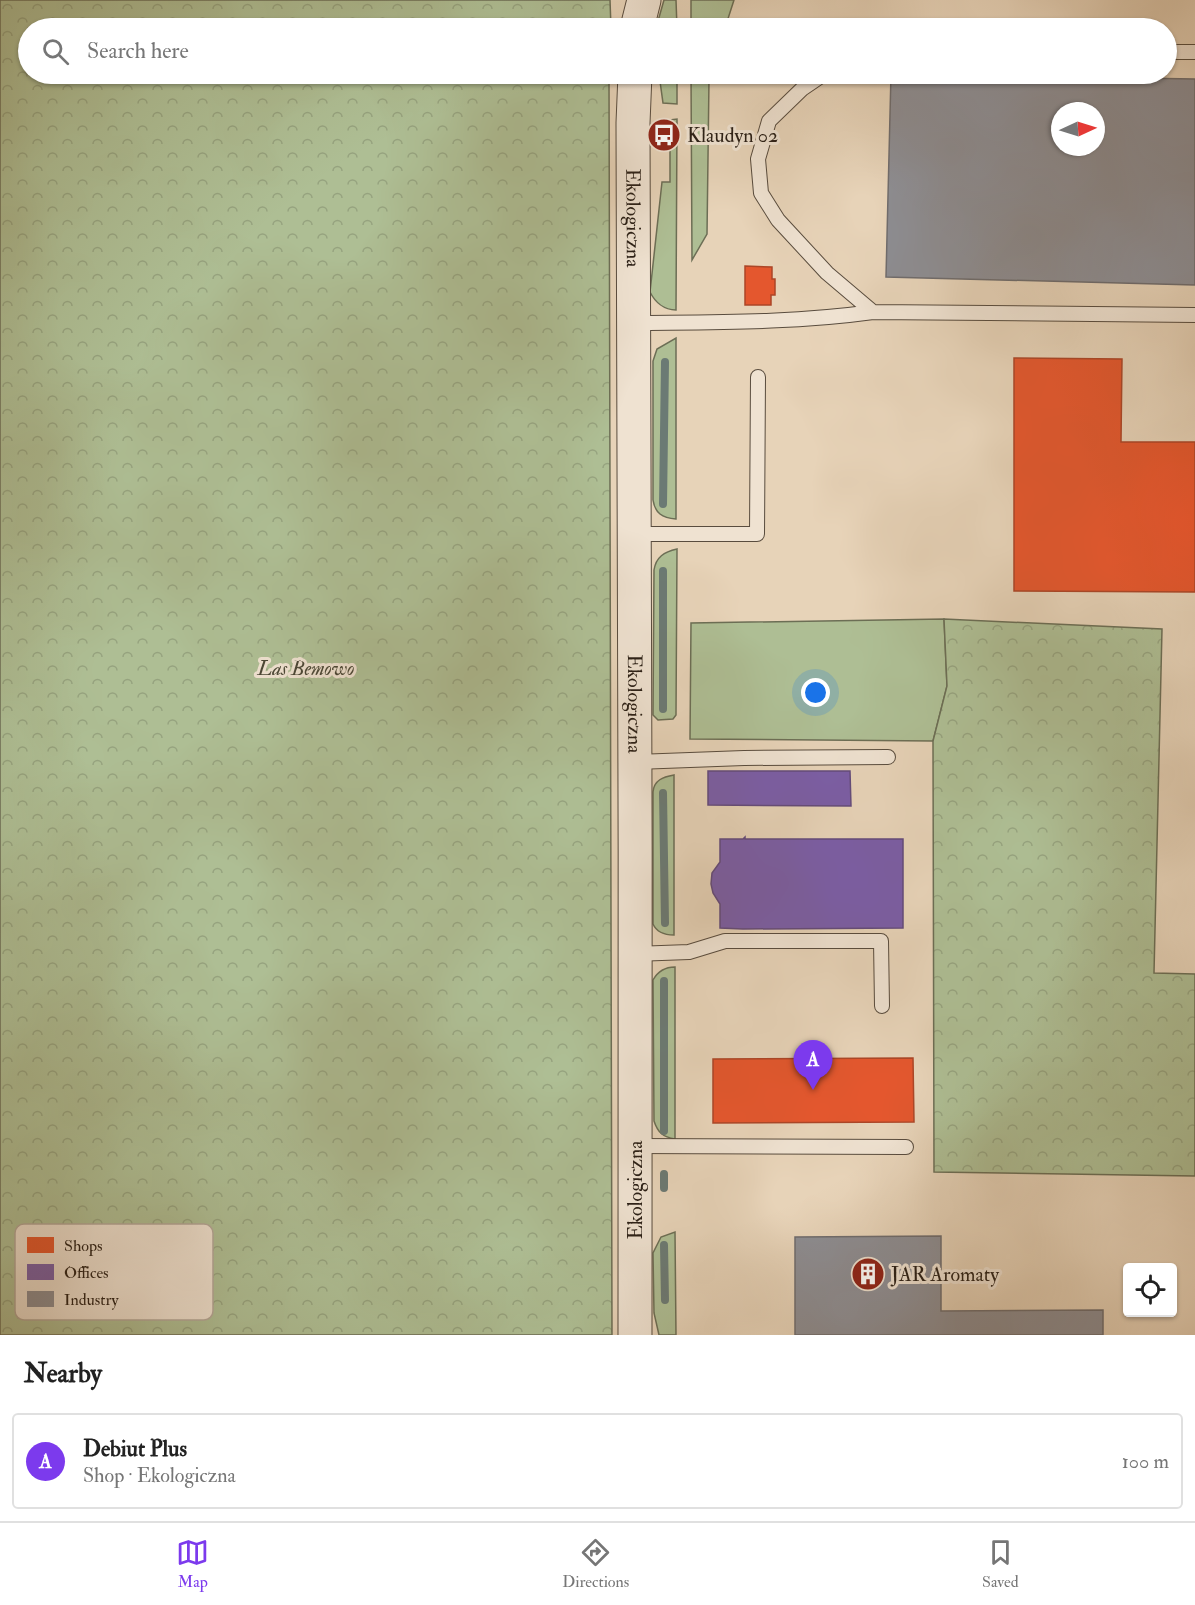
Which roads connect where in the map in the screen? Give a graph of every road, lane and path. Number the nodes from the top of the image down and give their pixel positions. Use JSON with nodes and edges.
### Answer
{"nodes":[{"id":1,"x":644,"y":0,"type":"edge"},
{"id":2,"x":640,"y":18,"type":"edge"},
{"id":3,"x":1177,"y":52,"type":"edge"},
{"id":4,"x":1195,"y":52,"type":"edge"},
{"id":5,"x":635,"y":84,"type":"edge"},
{"id":6,"x":809,"y":84,"type":"edge"},
{"id":7,"x":873,"y":312,"type":"junction"},
{"id":8,"x":1195,"y":315,"type":"edge"},
{"id":9,"x":635,"y":323,"type":"junction"},
{"id":10,"x":758,"y":377,"type":"dead end"},
{"id":11,"x":634,"y":534,"type":"junction"},
{"id":12,"x":888,"y":757,"type":"dead end"},
{"id":13,"x":636,"y":762,"type":"junction"},
{"id":14,"x":634,"y":954,"type":"junction"},
{"id":15,"x":882,"y":1006,"type":"dead end"},
{"id":16,"x":635,"y":1146,"type":"junction"},
{"id":17,"x":906,"y":1147,"type":"dead end"},
{"id":18,"x":635,"y":1335,"type":"edge"}],
"edges":[{"from":1,"to":2,"type":"street"},
{"from":3,"to":4,"type":"lane"},
{"from":5,"to":9,"type":"street","name":"Ekologiczna"},
{"from":6,"to":7,"type":"lane"},
{"from":7,"to":8,"type":"lane"},
{"from":7,"to":9,"type":"lane"},
{"from":9,"to":11,"type":"street","name":"Ekologiczna"},
{"from":10,"to":11,"type":"lane"},
{"from":11,"to":13,"type":"street","name":"Ekologiczna"},
{"from":12,"to":13,"type":"lane"},
{"from":13,"to":14,"type":"street","name":"Ekologiczna"},
{"from":14,"to":15,"type":"lane"},
{"from":14,"to":16,"type":"street","name":"Ekologiczna"},
{"from":16,"to":17,"type":"lane"},
{"from":16,"to":18,"type":"street","name":"Ekologiczna"}]}
